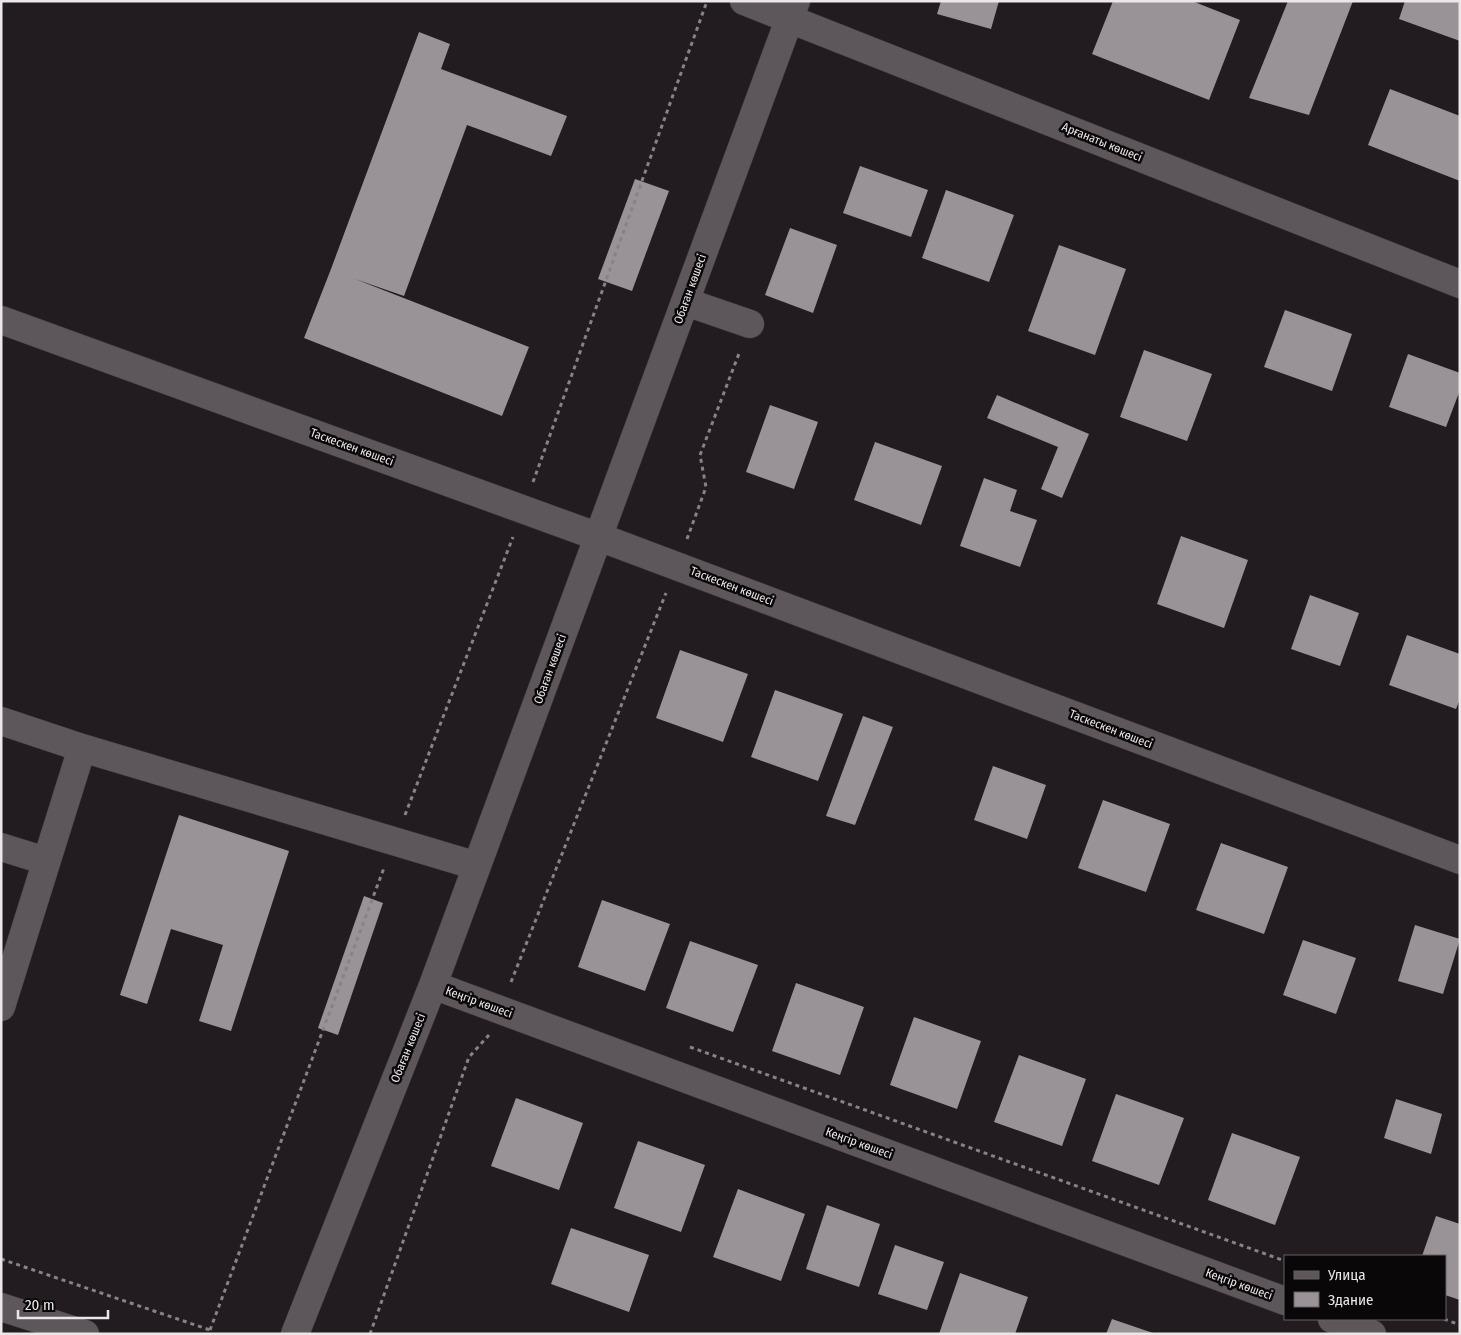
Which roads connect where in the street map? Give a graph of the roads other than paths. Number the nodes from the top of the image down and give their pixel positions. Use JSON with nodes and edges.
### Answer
{"nodes":[{"id":1,"x":744,"y":1,"type":"edge"},
{"id":2,"x":792,"y":10,"type":"edge"},
{"id":3,"x":1460,"y":284,"type":"edge"},
{"id":4,"x":686,"y":302,"type":"junction"},
{"id":5,"x":1,"y":320,"type":"edge"},
{"id":6,"x":750,"y":324,"type":"road end"},
{"id":7,"x":599,"y":537,"type":"junction"},
{"id":8,"x":1,"y":721,"type":"edge"},
{"id":9,"x":82,"y":748,"type":"junction"},
{"id":10,"x":1,"y":847,"type":"edge"},
{"id":11,"x":1460,"y":860,"type":"edge"},
{"id":12,"x":46,"y":861,"type":"junction"},
{"id":13,"x":477,"y":866,"type":"junction"},
{"id":14,"x":433,"y":985,"type":"junction"},
{"id":15,"x":1,"y":1007,"type":"edge"},
{"id":16,"x":1284,"y":1301,"type":"edge"},
{"id":17,"x":1,"y":1307,"type":"edge"},
{"id":18,"x":1335,"y":1320,"type":"edge"},
{"id":19,"x":85,"y":1334,"type":"edge"},
{"id":20,"x":296,"y":1334,"type":"edge"},
{"id":21,"x":1372,"y":1334,"type":"edge"}],
"edges":[{"from":1,"to":2,"type":"street","name":"Арғанаты көшесі"},
{"from":2,"to":3,"type":"street","name":"Арғанаты көшесі"},
{"from":2,"to":4,"type":"street","name":"Обаған көшесі"},
{"from":4,"to":6,"type":"street"},
{"from":4,"to":7,"type":"street","name":"Обаған көшесі"},
{"from":5,"to":7,"type":"street","name":"Таскескен көшесі"},
{"from":7,"to":11,"type":"street","name":"Таскескен көшесі"},
{"from":7,"to":13,"type":"street","name":"Обаған көшесі"},
{"from":8,"to":9,"type":"street"},
{"from":9,"to":12,"type":"street"},
{"from":9,"to":13,"type":"street"},
{"from":10,"to":12,"type":"street"},
{"from":12,"to":15,"type":"street"},
{"from":13,"to":14,"type":"street","name":"Обаған көшесі"},
{"from":14,"to":16,"type":"street","name":"Кеңгір көшесі"},
{"from":14,"to":20,"type":"street","name":"Обаған көшесі"},
{"from":17,"to":19,"type":"street"},
{"from":18,"to":21,"type":"street"}]}
